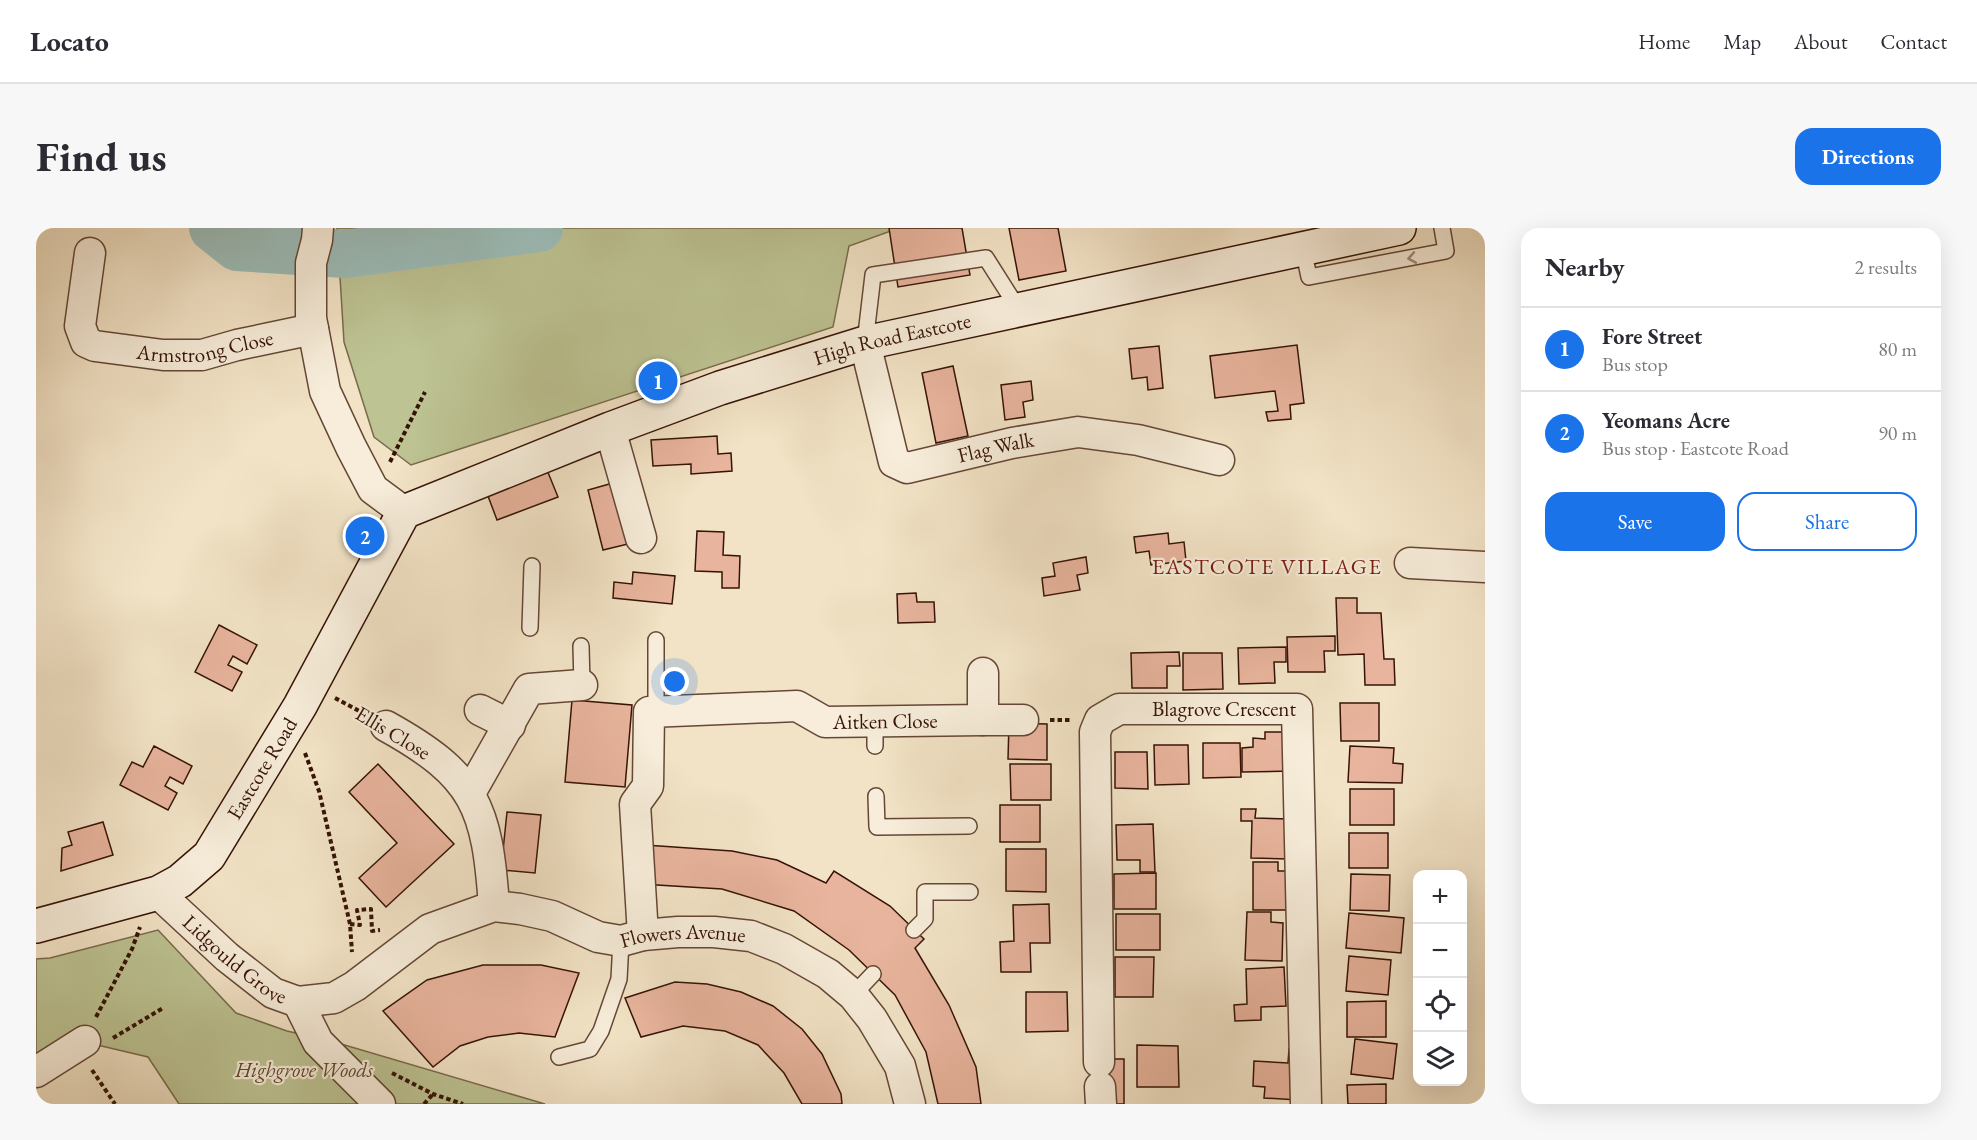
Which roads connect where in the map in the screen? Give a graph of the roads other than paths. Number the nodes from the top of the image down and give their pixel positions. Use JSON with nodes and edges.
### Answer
{"nodes":[{"id":1,"x":1399,"y":228,"type":"edge"},
{"id":2,"x":1442,"y":228,"type":"edge"},
{"id":3,"x":308,"y":243,"type":"edge"},
{"id":4,"x":1302,"y":248,"type":"junction"},
{"id":5,"x":90,"y":253,"type":"dead end"},
{"id":6,"x":1019,"y":310,"type":"junction"},
{"id":7,"x":313,"y":329,"type":"junction"},
{"id":8,"x":865,"y":343,"type":"junction"},
{"id":9,"x":610,"y":429,"type":"junction"},
{"id":10,"x":1219,"y":459,"type":"dead end"},
{"id":11,"x":404,"y":513,"type":"junction"},
{"id":12,"x":641,"y":538,"type":"dead end"},
{"id":13,"x":1410,"y":563,"type":"dead end"},
{"id":14,"x":532,"y":566,"type":"dead end"},
{"id":15,"x":1485,"y":567,"type":"edge"},
{"id":16,"x":530,"y":628,"type":"dead end"},
{"id":17,"x":656,"y":640,"type":"dead end"},
{"id":18,"x":581,"y":646,"type":"dead end"},
{"id":19,"x":984,"y":673,"type":"dead end"},
{"id":20,"x":582,"y":685,"type":"joint"},
{"id":21,"x":480,"y":710,"type":"dead end"},
{"id":22,"x":656,"y":712,"type":"junction"},
{"id":23,"x":983,"y":720,"type":"junction"},
{"id":24,"x":1023,"y":720,"type":"road end"},
{"id":25,"x":386,"y":726,"type":"road end"},
{"id":26,"x":510,"y":726,"type":"junction"},
{"id":27,"x":470,"y":793,"type":"junction"},
{"id":28,"x":876,"y":796,"type":"dead end"},
{"id":29,"x":969,"y":826,"type":"dead end"},
{"id":30,"x":970,"y":892,"type":"dead end"},
{"id":31,"x":155,"y":894,"type":"junction"},
{"id":32,"x":494,"y":906,"type":"junction"},
{"id":33,"x":36,"y":926,"type":"edge"},
{"id":34,"x":914,"y":930,"type":"dead end"},
{"id":35,"x":632,"y":938,"type":"junction"},
{"id":36,"x":873,"y":974,"type":"dead end"},
{"id":37,"x":853,"y":995,"type":"junction"},
{"id":38,"x":298,"y":1002,"type":"junction"},
{"id":39,"x":80,"y":1044,"type":"road end"},
{"id":40,"x":559,"y":1057,"type":"dead end"},
{"id":41,"x":36,"y":1072,"type":"edge"},
{"id":42,"x":1100,"y":1084,"type":"edge"},
{"id":43,"x":380,"y":1104,"type":"edge"},
{"id":44,"x":910,"y":1104,"type":"edge"},
{"id":45,"x":1306,"y":1104,"type":"edge"}],
"edges":[{"from":1,"to":4,"type":"main road","name":"High Road Eastcote"},
{"from":2,"to":4,"type":"lane","one_way":true},
{"from":3,"to":7,"type":"street"},
{"from":4,"to":6,"type":"main road","name":"High Road Eastcote"},
{"from":5,"to":7,"type":"street","name":"Armstrong Close"},
{"from":6,"to":8,"type":"main road","name":"High Road Eastcote"},
{"from":6,"to":8,"type":"lane"},
{"from":7,"to":11,"type":"street"},
{"from":8,"to":9,"type":"main road","name":"High Road Eastcote"},
{"from":8,"to":10,"type":"street","name":"Flag Walk"},
{"from":9,"to":11,"type":"main road","name":"High Road Eastcote"},
{"from":9,"to":12,"type":"street"},
{"from":11,"to":31,"type":"main road","name":"Eastcote Road"},
{"from":13,"to":15,"type":"street"},
{"from":14,"to":16,"type":"lane"},
{"from":17,"to":22,"type":"lane"},
{"from":18,"to":20,"type":"lane"},
{"from":19,"to":23,"type":"street"},
{"from":20,"to":26,"type":"street"},
{"from":21,"to":26,"type":"street"},
{"from":22,"to":23,"type":"street","name":"Aitken Close"},
{"from":22,"to":35,"type":"street"},
{"from":23,"to":24,"type":"street","name":"Aitken Close"},
{"from":25,"to":27,"type":"street","name":"Ellis Close"},
{"from":26,"to":27,"type":"street"},
{"from":27,"to":32,"type":"street","name":"Ellis Close"},
{"from":28,"to":29,"type":"lane"},
{"from":30,"to":34,"type":"lane"},
{"from":31,"to":33,"type":"main road","name":"Eastcote Road"},
{"from":31,"to":38,"type":"street","name":"Lidgould Grove"},
{"from":32,"to":35,"type":"street","name":"Flowers Avenue"},
{"from":32,"to":38,"type":"street","name":"Flowers Avenue"},
{"from":35,"to":37,"type":"street","name":"Flowers Avenue"},
{"from":35,"to":40,"type":"lane"},
{"from":36,"to":37,"type":"lane"},
{"from":37,"to":44,"type":"street","name":"Flowers Avenue"},
{"from":38,"to":43,"type":"street","name":"Lidgould Grove"},
{"from":39,"to":41,"type":"street"},
{"from":42,"to":45,"type":"street","name":"Blagrove Crescent"}]}
